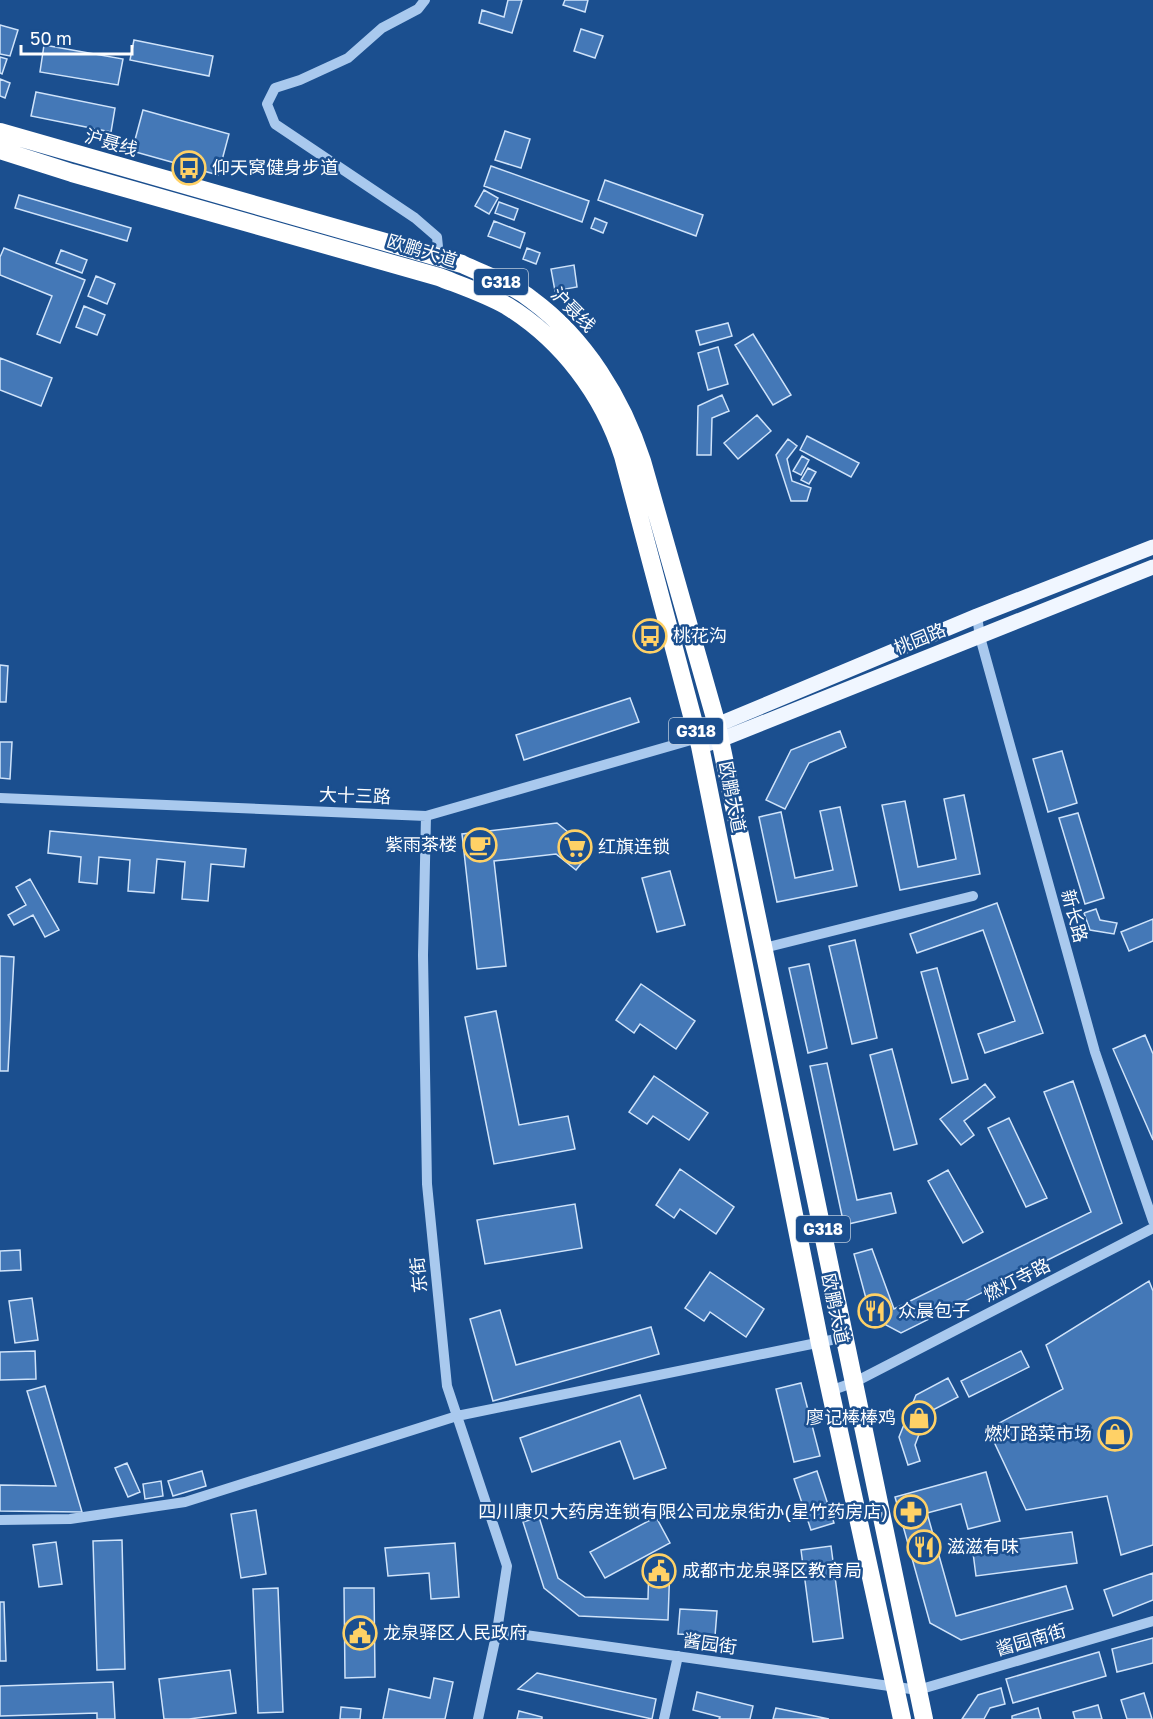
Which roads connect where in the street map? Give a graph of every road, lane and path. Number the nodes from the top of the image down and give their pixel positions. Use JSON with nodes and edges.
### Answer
{"nodes":[{"id":1,"x":425,"y":0,"type":"edge"},
{"id":2,"x":0,"y":132,"type":"edge"},
{"id":3,"x":0,"y":150,"type":"edge"},
{"id":4,"x":439,"y":257,"type":"junction"},
{"id":5,"x":1153,"y":547,"type":"edge"},
{"id":6,"x":1153,"y":567,"type":"edge"},
{"id":7,"x":977,"y":616,"type":"junction"},
{"id":8,"x":980,"y":637,"type":"junction"},
{"id":9,"x":719,"y":733,"type":"junction"},
{"id":10,"x":698,"y":738,"type":"junction"},
{"id":11,"x":0,"y":798,"type":"edge"},
{"id":12,"x":426,"y":816,"type":"junction"},
{"id":13,"x":973,"y":896,"type":"dead end"},
{"id":14,"x":764,"y":948,"type":"junction"},
{"id":15,"x":1153,"y":1221,"type":"edge"},
{"id":16,"x":1153,"y":1228,"type":"edge"},
{"id":17,"x":846,"y":1337,"type":"junction"},
{"id":18,"x":820,"y":1344,"type":"junction"},
{"id":19,"x":855,"y":1382,"type":"junction"},
{"id":20,"x":831,"y":1391,"type":"junction"},
{"id":21,"x":457,"y":1416,"type":"junction"},
{"id":22,"x":0,"y":1520,"type":"edge"},
{"id":23,"x":1153,"y":1621,"type":"edge"},
{"id":24,"x":497,"y":1631,"type":"junction"},
{"id":25,"x":678,"y":1656,"type":"junction"},
{"id":26,"x":896,"y":1687,"type":"junction"},
{"id":27,"x":918,"y":1690,"type":"junction"},
{"id":28,"x":478,"y":1719,"type":"edge"},
{"id":29,"x":664,"y":1719,"type":"edge"},
{"id":30,"x":902,"y":1719,"type":"edge"},
{"id":31,"x":924,"y":1719,"type":"edge"}],
"edges":[{"from":1,"to":4,"type":"street"},
{"from":2,"to":4,"type":"highway","name":"沪聂线","number":"G318"},
{"from":3,"to":10,"type":"highway","name":"欧鹏大道","number":"G318"},
{"from":4,"to":9,"type":"highway","name":"沪聂线","number":"G318"},
{"from":5,"to":7,"type":"main road"},
{"from":6,"to":8,"type":"main road","name":"桃园路"},
{"from":7,"to":8,"type":"street","name":"新长路"},
{"from":7,"to":9,"type":"main road"},
{"from":8,"to":9,"type":"main road","name":"桃园路"},
{"from":8,"to":15,"type":"street","name":"新长路"},
{"from":9,"to":10,"type":"main road","name":"桃园路"},
{"from":9,"to":14,"type":"highway","name":"欧鹏大道","number":"G318"},
{"from":10,"to":12,"type":"street","name":"大十三路"},
{"from":10,"to":18,"type":"highway","name":"欧鹏大道","number":"G318"},
{"from":11,"to":12,"type":"street","name":"大十三路"},
{"from":12,"to":21,"type":"street","name":"东街"},
{"from":13,"to":14,"type":"street"},
{"from":14,"to":17,"type":"highway","name":"欧鹏大道","number":"G318"},
{"from":16,"to":19,"type":"street","name":"燃灯寺路"},
{"from":17,"to":18,"type":"street"},
{"from":17,"to":19,"type":"highway","name":"欧鹏大道","number":"G318"},
{"from":18,"to":20,"type":"highway","name":"欧鹏大道","number":"G318"},
{"from":18,"to":21,"type":"street"},
{"from":19,"to":20,"type":"street","name":"燃灯寺路"},
{"from":19,"to":27,"type":"highway","name":"欧鹏大道","number":"G318"},
{"from":20,"to":26,"type":"highway","name":"欧鹏大道","number":"G318"},
{"from":21,"to":22,"type":"street"},
{"from":21,"to":24,"type":"street","name":"东街"},
{"from":23,"to":27,"type":"street","name":"酱园南街"},
{"from":24,"to":25,"type":"street","name":"酱园街"},
{"from":24,"to":28,"type":"street","name":"东街"},
{"from":25,"to":26,"type":"street","name":"酱园街"},
{"from":25,"to":29,"type":"street"},
{"from":26,"to":27,"type":"street","name":"酱园街"},
{"from":26,"to":30,"type":"highway","name":"欧鹏大道","number":"G318"},
{"from":27,"to":31,"type":"highway","name":"欧鹏大道","number":"G318"}]}
